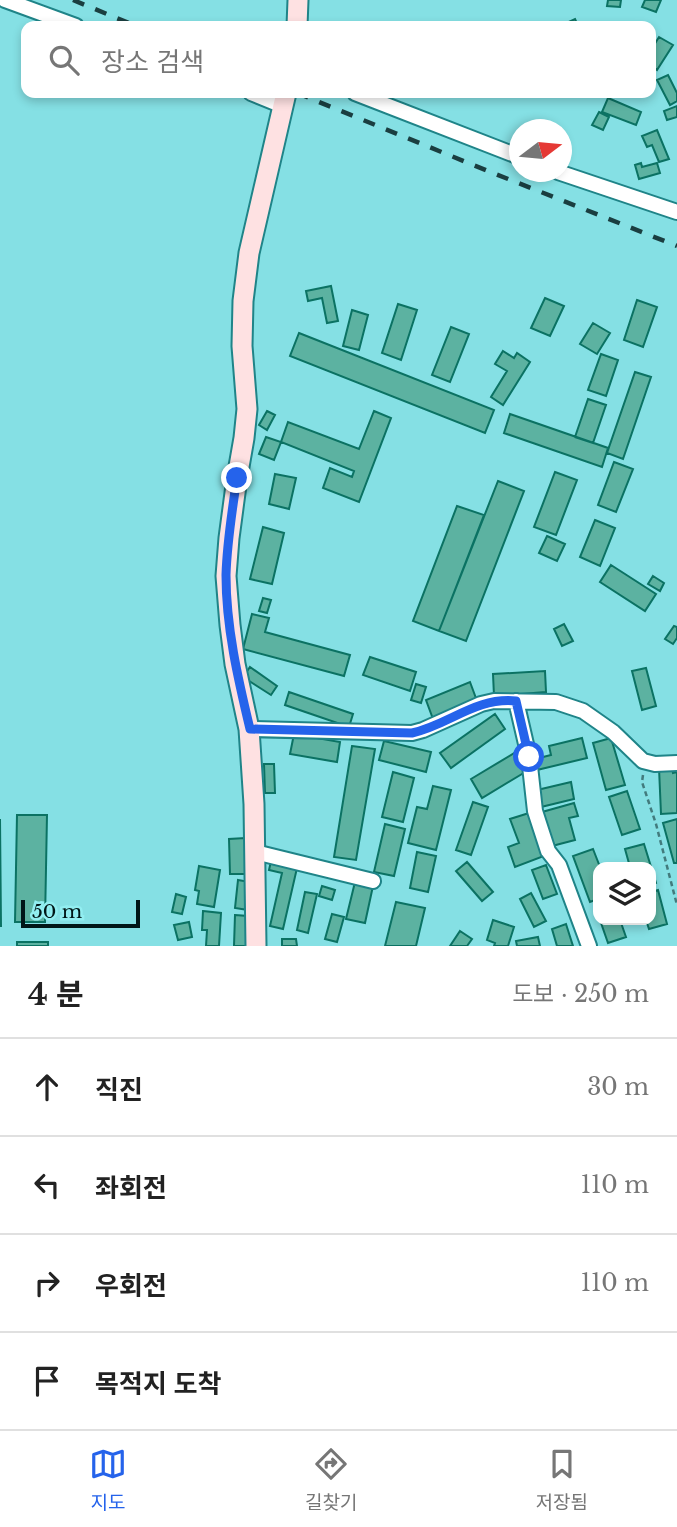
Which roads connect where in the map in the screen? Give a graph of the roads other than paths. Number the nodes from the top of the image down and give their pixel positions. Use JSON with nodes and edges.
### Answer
{"nodes":[{"id":1,"x":5,"y":0,"type":"edge"},
{"id":2,"x":298,"y":0,"type":"edge"},
{"id":3,"x":62,"y":21,"type":"edge"},
{"id":4,"x":297,"y":21,"type":"edge"},
{"id":5,"x":368,"y":98,"type":"edge"},
{"id":6,"x":285,"y":100,"type":"edge"},
{"id":7,"x":509,"y":153,"type":"edge"},
{"id":8,"x":572,"y":177,"type":"edge"},
{"id":9,"x":677,"y":212,"type":"edge"},
{"id":10,"x":516,"y":701,"type":"junction"},
{"id":11,"x":250,"y":729,"type":"junction"},
{"id":12,"x":677,"y":764,"type":"edge"},
{"id":13,"x":255,"y":852,"type":"junction"},
{"id":14,"x":373,"y":881,"type":"dead end"},
{"id":15,"x":256,"y":946,"type":"edge"},
{"id":16,"x":589,"y":946,"type":"edge"}],
"edges":[{"from":1,"to":3,"type":"street"},
{"from":2,"to":4,"type":"street"},
{"from":5,"to":7,"type":"street"},
{"from":6,"to":11,"type":"street"},
{"from":8,"to":9,"type":"street"},
{"from":10,"to":11,"type":"street"},
{"from":10,"to":12,"type":"street"},
{"from":10,"to":16,"type":"street"},
{"from":11,"to":13,"type":"street"},
{"from":13,"to":14,"type":"street"},
{"from":13,"to":15,"type":"street"}]}
